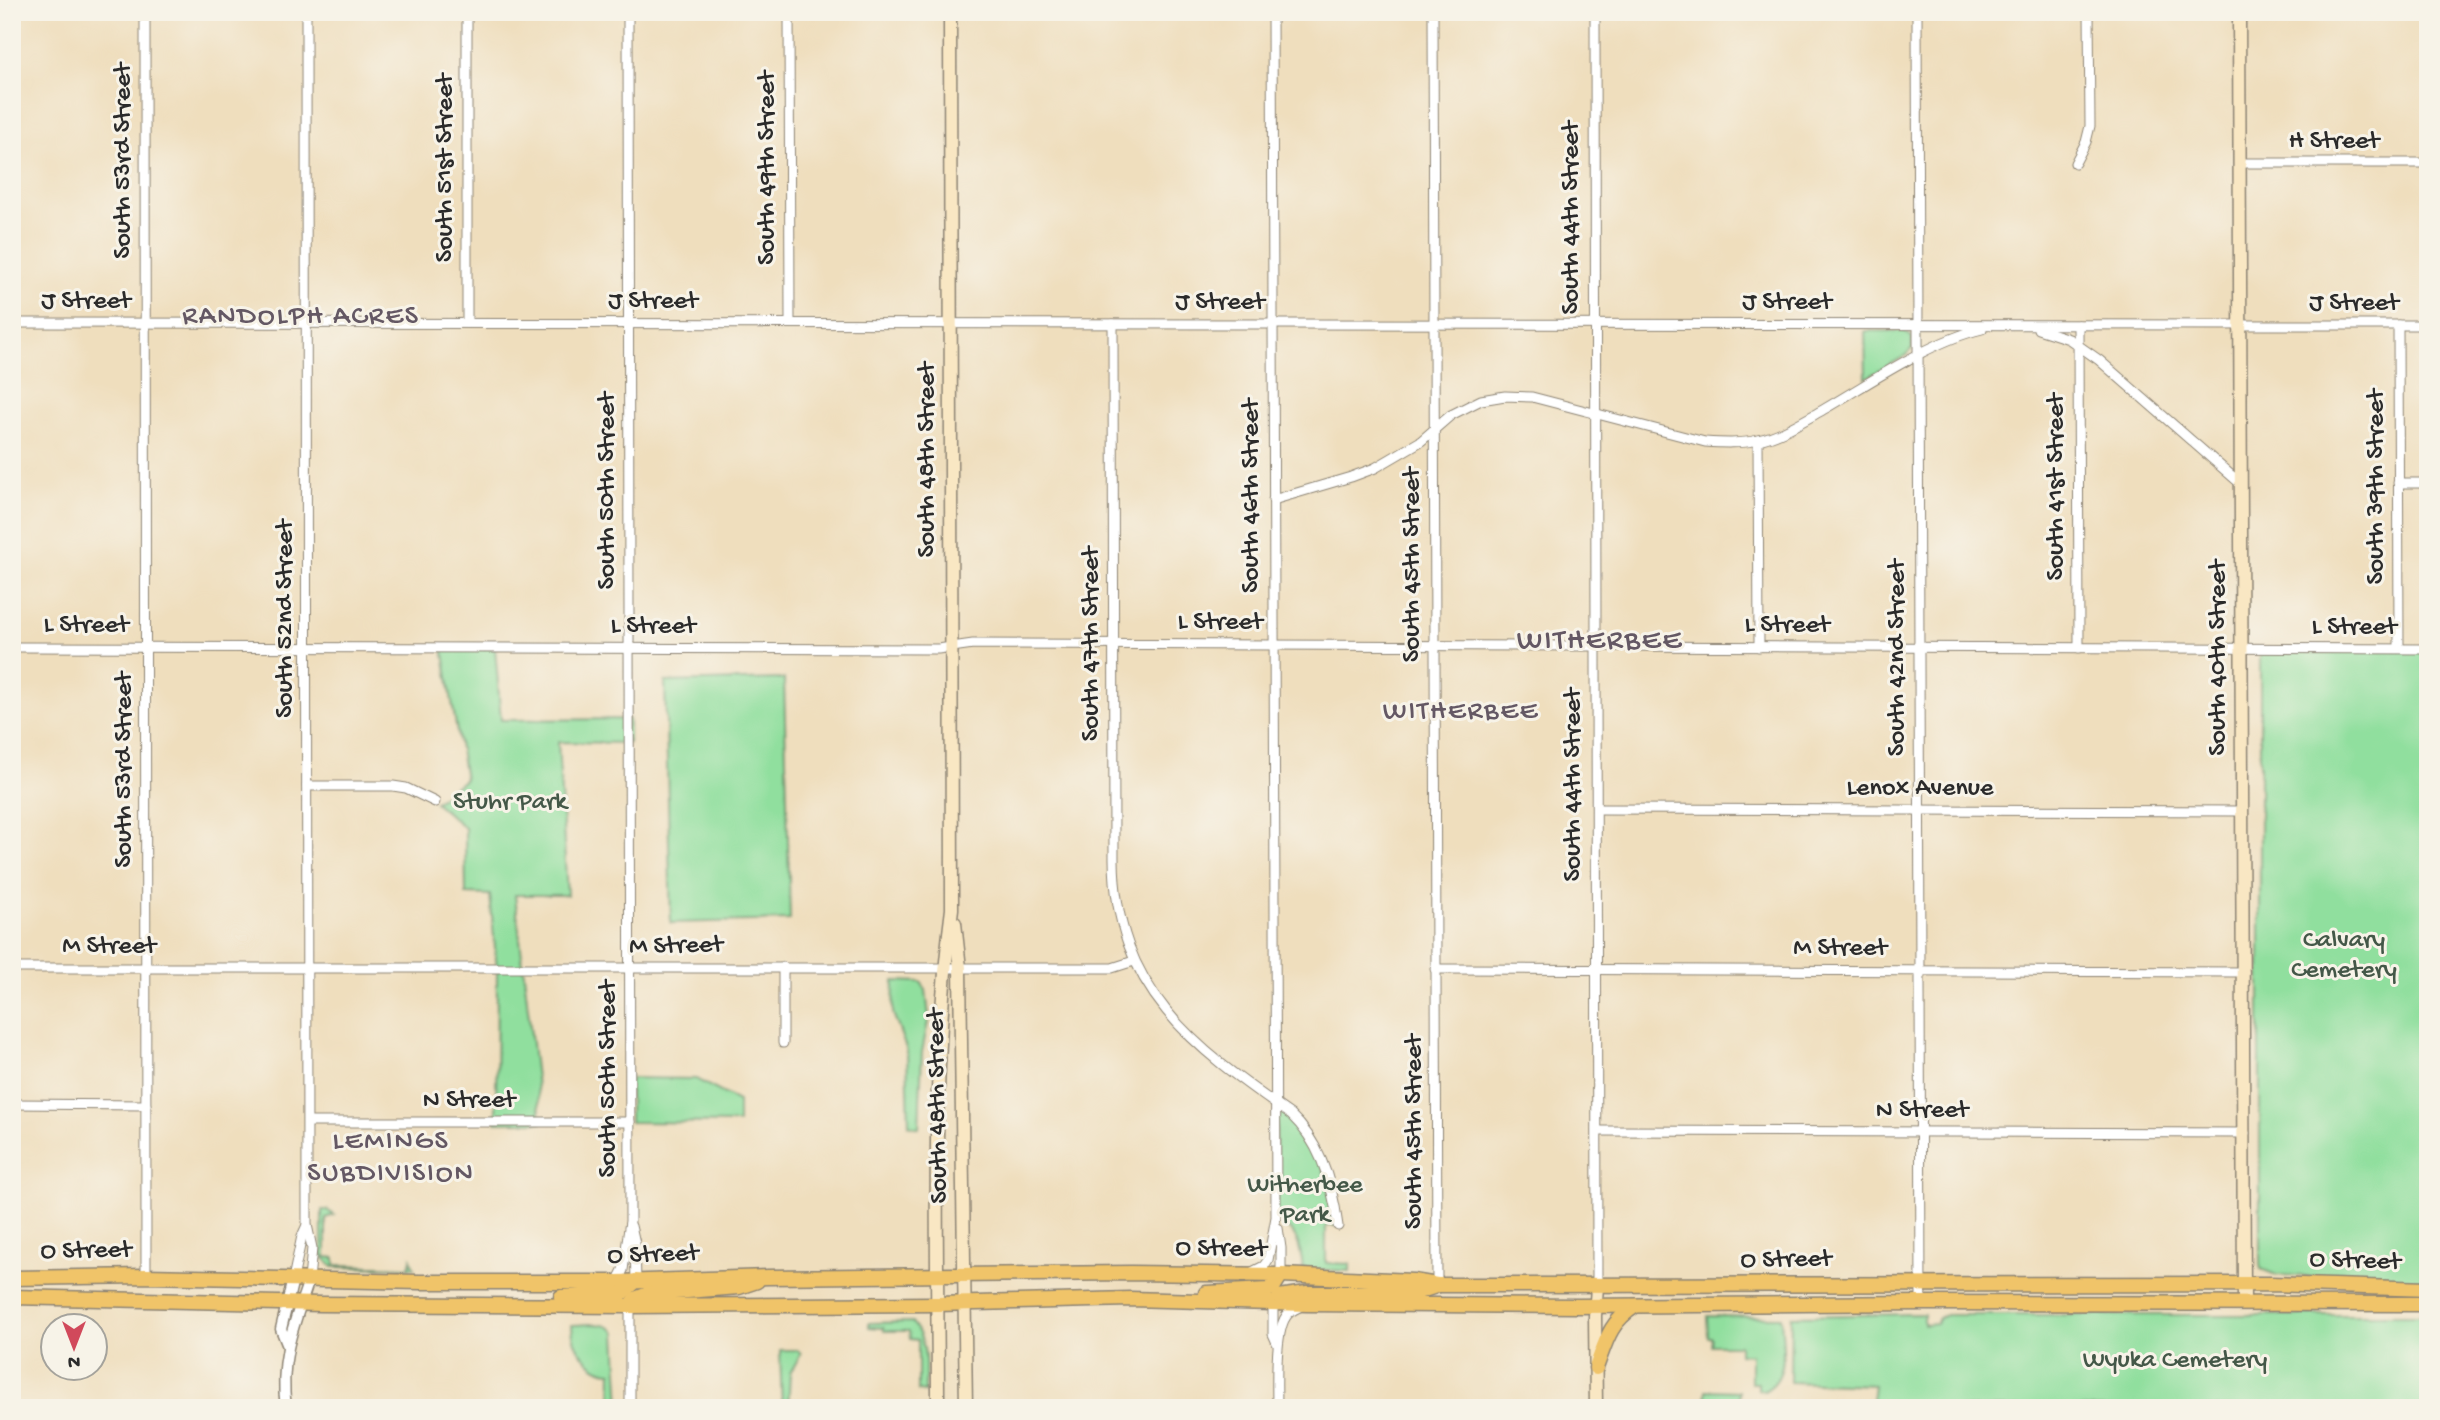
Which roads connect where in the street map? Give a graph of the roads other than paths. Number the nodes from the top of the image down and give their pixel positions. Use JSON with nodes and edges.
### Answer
{"nodes":[{"id":1,"x":145,"y":12,"type":"edge"},
{"id":2,"x":306,"y":12,"type":"edge"},
{"id":3,"x":467,"y":12,"type":"edge"},
{"id":4,"x":628,"y":12,"type":"edge"},
{"id":5,"x":789,"y":12,"type":"edge"},
{"id":6,"x":950,"y":12,"type":"edge"},
{"id":7,"x":1272,"y":12,"type":"edge"},
{"id":8,"x":1433,"y":12,"type":"edge"},
{"id":9,"x":1595,"y":12,"type":"edge"},
{"id":10,"x":1917,"y":12,"type":"edge"},
{"id":11,"x":2089,"y":12,"type":"edge"},
{"id":12,"x":2239,"y":12,"type":"edge"},
{"id":13,"x":2075,"y":163,"type":"dead end"},
{"id":14,"x":2240,"y":163,"type":"junction"},
{"id":15,"x":2428,"y":163,"type":"edge"},
{"id":16,"x":12,"y":323,"type":"edge"},
{"id":17,"x":145,"y":323,"type":"junction"},
{"id":18,"x":306,"y":323,"type":"junction"},
{"id":19,"x":467,"y":323,"type":"junction"},
{"id":20,"x":628,"y":323,"type":"junction"},
{"id":21,"x":790,"y":323,"type":"junction"},
{"id":22,"x":950,"y":324,"type":"junction"},
{"id":23,"x":1113,"y":324,"type":"junction"},
{"id":24,"x":1273,"y":324,"type":"junction"},
{"id":25,"x":1434,"y":324,"type":"junction"},
{"id":26,"x":1595,"y":324,"type":"junction"},
{"id":27,"x":1918,"y":325,"type":"junction"},
{"id":28,"x":1999,"y":325,"type":"junction"},
{"id":29,"x":2078,"y":325,"type":"junction"},
{"id":30,"x":2240,"y":325,"type":"junction"},
{"id":31,"x":2398,"y":325,"type":"junction"},
{"id":32,"x":2428,"y":325,"type":"edge"},
{"id":33,"x":2078,"y":345,"type":"junction"},
{"id":34,"x":1918,"y":356,"type":"junction"},
{"id":35,"x":1596,"y":413,"type":"junction"},
{"id":36,"x":1434,"y":430,"type":"junction"},
{"id":37,"x":1758,"y":440,"type":"junction"},
{"id":38,"x":2399,"y":483,"type":"junction"},
{"id":39,"x":2428,"y":483,"type":"edge"},
{"id":40,"x":2241,"y":484,"type":"junction"},
{"id":41,"x":1273,"y":500,"type":"junction"},
{"id":42,"x":1113,"y":644,"type":"junction"},
{"id":43,"x":1274,"y":645,"type":"junction"},
{"id":44,"x":1435,"y":646,"type":"junction"},
{"id":45,"x":1596,"y":646,"type":"junction"},
{"id":46,"x":12,"y":647,"type":"edge"},
{"id":47,"x":146,"y":647,"type":"junction"},
{"id":48,"x":307,"y":647,"type":"junction"},
{"id":49,"x":951,"y":647,"type":"junction"},
{"id":50,"x":1759,"y":647,"type":"junction"},
{"id":51,"x":1919,"y":647,"type":"junction"},
{"id":52,"x":629,"y":648,"type":"junction"},
{"id":53,"x":2079,"y":648,"type":"junction"},
{"id":54,"x":2242,"y":648,"type":"junction"},
{"id":55,"x":2399,"y":648,"type":"junction"},
{"id":56,"x":2428,"y":649,"type":"edge"},
{"id":57,"x":307,"y":786,"type":"junction"},
{"id":58,"x":435,"y":802,"type":"dead end"},
{"id":59,"x":1597,"y":809,"type":"junction"},
{"id":60,"x":1919,"y":810,"type":"junction"},
{"id":61,"x":2243,"y":811,"type":"junction"},
{"id":62,"x":952,"y":909,"type":"junction"},
{"id":63,"x":1134,"y":961,"type":"junction"},
{"id":64,"x":783,"y":967,"type":"junction"},
{"id":65,"x":945,"y":967,"type":"junction"},
{"id":66,"x":12,"y":968,"type":"edge"},
{"id":67,"x":146,"y":968,"type":"junction"},
{"id":68,"x":307,"y":968,"type":"junction"},
{"id":69,"x":630,"y":968,"type":"junction"},
{"id":70,"x":960,"y":968,"type":"junction"},
{"id":71,"x":1435,"y":969,"type":"junction"},
{"id":72,"x":1598,"y":970,"type":"junction"},
{"id":73,"x":1920,"y":970,"type":"junction"},
{"id":74,"x":2244,"y":972,"type":"junction"},
{"id":75,"x":783,"y":1043,"type":"dead end"},
{"id":76,"x":12,"y":1104,"type":"edge"},
{"id":77,"x":146,"y":1105,"type":"junction"},
{"id":78,"x":1276,"y":1105,"type":"junction"},
{"id":79,"x":308,"y":1122,"type":"junction"},
{"id":80,"x":630,"y":1122,"type":"junction"},
{"id":81,"x":1599,"y":1131,"type":"junction"},
{"id":82,"x":1920,"y":1132,"type":"junction"},
{"id":83,"x":2245,"y":1133,"type":"junction"},
{"id":84,"x":1276,"y":1217,"type":"junction"},
{"id":85,"x":630,"y":1221,"type":"junction"},
{"id":86,"x":307,"y":1225,"type":"junction"},
{"id":87,"x":1338,"y":1226,"type":"dead end"},
{"id":88,"x":938,"y":1274,"type":"junction"},
{"id":89,"x":965,"y":1274,"type":"junction"},
{"id":90,"x":1244,"y":1275,"type":"junction"},
{"id":91,"x":1281,"y":1275,"type":"junction"},
{"id":92,"x":146,"y":1276,"type":"junction"},
{"id":93,"x":768,"y":1277,"type":"junction"},
{"id":94,"x":12,"y":1278,"type":"edge"},
{"id":95,"x":293,"y":1279,"type":"junction"},
{"id":96,"x":309,"y":1280,"type":"junction"},
{"id":97,"x":636,"y":1281,"type":"junction"},
{"id":98,"x":617,"y":1282,"type":"junction"},
{"id":99,"x":1921,"y":1284,"type":"junction"},
{"id":100,"x":2244,"y":1284,"type":"junction"},
{"id":101,"x":1437,"y":1285,"type":"junction"},
{"id":102,"x":1598,"y":1286,"type":"junction"},
{"id":103,"x":2428,"y":1289,"type":"edge"},
{"id":104,"x":12,"y":1297,"type":"edge"},
{"id":105,"x":1173,"y":1300,"type":"junction"},
{"id":106,"x":1273,"y":1302,"type":"junction"},
{"id":107,"x":294,"y":1303,"type":"junction"},
{"id":108,"x":965,"y":1303,"type":"junction"},
{"id":109,"x":1921,"y":1303,"type":"junction"},
{"id":110,"x":938,"y":1304,"type":"junction"},
{"id":111,"x":1307,"y":1304,"type":"junction"},
{"id":112,"x":2244,"y":1304,"type":"junction"},
{"id":113,"x":2428,"y":1304,"type":"edge"},
{"id":114,"x":1636,"y":1305,"type":"junction"},
{"id":115,"x":499,"y":1306,"type":"junction"},
{"id":116,"x":630,"y":1306,"type":"junction"},
{"id":117,"x":1596,"y":1306,"type":"junction"},
{"id":118,"x":1277,"y":1343,"type":"junction"},
{"id":119,"x":1596,"y":1368,"type":"junction"},
{"id":120,"x":286,"y":1408,"type":"edge"},
{"id":121,"x":630,"y":1408,"type":"edge"},
{"id":122,"x":939,"y":1408,"type":"edge"},
{"id":123,"x":966,"y":1408,"type":"edge"},
{"id":124,"x":1277,"y":1408,"type":"edge"},
{"id":125,"x":1596,"y":1408,"type":"edge"}],
"edges":[{"from":1,"to":17,"type":"street","name":"South 53rd Street"},
{"from":2,"to":18,"type":"street","name":"South 52nd Street"},
{"from":3,"to":19,"type":"street","name":"South 51st Street"},
{"from":4,"to":20,"type":"street","name":"South 50th Street"},
{"from":5,"to":21,"type":"street","name":"South 49th Street"},
{"from":6,"to":22,"type":"main road","name":"South 48th Street"},
{"from":7,"to":24,"type":"street","name":"South 46th Street"},
{"from":8,"to":25,"type":"street","name":"South 45th Street"},
{"from":9,"to":26,"type":"street","name":"South 44th Street"},
{"from":10,"to":27,"type":"street","name":"South 42nd Street"},
{"from":11,"to":13,"type":"street"},
{"from":12,"to":14,"type":"main road","name":"South 40th Street"},
{"from":14,"to":15,"type":"street","name":"H Street"},
{"from":14,"to":30,"type":"main road","name":"South 40th Street"},
{"from":16,"to":17,"type":"street","name":"J Street"},
{"from":17,"to":18,"type":"street","name":"J Street"},
{"from":17,"to":47,"type":"street","name":"South 53rd Street"},
{"from":18,"to":19,"type":"street","name":"J Street"},
{"from":18,"to":48,"type":"street","name":"South 52nd Street"},
{"from":19,"to":20,"type":"street","name":"J Street"},
{"from":20,"to":21,"type":"street","name":"J Street"},
{"from":20,"to":52,"type":"street","name":"South 50th Street"},
{"from":21,"to":22,"type":"street","name":"J Street"},
{"from":22,"to":23,"type":"street","name":"J Street"},
{"from":22,"to":49,"type":"main road","name":"South 48th Street"},
{"from":23,"to":24,"type":"street","name":"J Street"},
{"from":23,"to":42,"type":"street","name":"South 47th Street"},
{"from":24,"to":25,"type":"street","name":"J Street"},
{"from":24,"to":41,"type":"street","name":"South 46th Street"},
{"from":25,"to":26,"type":"street","name":"J Street"},
{"from":25,"to":36,"type":"street","name":"South 45th Street"},
{"from":26,"to":27,"type":"street","name":"J Street"},
{"from":26,"to":35,"type":"street","name":"South 44th Street"},
{"from":27,"to":28,"type":"street","name":"J Street"},
{"from":27,"to":34,"type":"street","name":"South 42nd Street"},
{"from":28,"to":29,"type":"street","name":"J Street"},
{"from":28,"to":33,"type":"street"},
{"from":28,"to":34,"type":"street"},
{"from":29,"to":30,"type":"street","name":"J Street"},
{"from":29,"to":33,"type":"street","name":"South 41st Street"},
{"from":30,"to":31,"type":"street","name":"J Street"},
{"from":30,"to":40,"type":"main road","name":"South 40th Street"},
{"from":31,"to":32,"type":"street","name":"J Street"},
{"from":31,"to":38,"type":"street","name":"South 39th Street"},
{"from":33,"to":40,"type":"street"},
{"from":33,"to":53,"type":"street","name":"South 41st Street"},
{"from":34,"to":37,"type":"street"},
{"from":34,"to":51,"type":"street","name":"South 42nd Street"},
{"from":35,"to":36,"type":"street"},
{"from":35,"to":37,"type":"street"},
{"from":35,"to":45,"type":"street","name":"South 44th Street"},
{"from":36,"to":41,"type":"street"},
{"from":36,"to":44,"type":"street","name":"South 45th Street"},
{"from":37,"to":50,"type":"street"},
{"from":38,"to":39,"type":"street"},
{"from":38,"to":55,"type":"street","name":"South 39th Street"},
{"from":40,"to":54,"type":"main road","name":"South 40th Street"},
{"from":41,"to":43,"type":"street","name":"South 46th Street"},
{"from":42,"to":43,"type":"street","name":"L Street"},
{"from":42,"to":49,"type":"street","name":"L Street"},
{"from":42,"to":63,"type":"street","name":"South 47th Street"},
{"from":43,"to":44,"type":"street","name":"L Street"},
{"from":43,"to":78,"type":"street","name":"South 46th Street"},
{"from":44,"to":45,"type":"street","name":"L Street"},
{"from":44,"to":71,"type":"street","name":"South 45th Street"},
{"from":45,"to":50,"type":"street","name":"L Street"},
{"from":45,"to":59,"type":"street","name":"South 44th Street"},
{"from":46,"to":47,"type":"street","name":"L Street"},
{"from":47,"to":48,"type":"street","name":"L Street"},
{"from":47,"to":67,"type":"street","name":"South 53rd Street"},
{"from":48,"to":52,"type":"street","name":"L Street"},
{"from":48,"to":57,"type":"street","name":"South 52nd Street"},
{"from":49,"to":52,"type":"street","name":"L Street"},
{"from":49,"to":62,"type":"main road","name":"South 48th Street"},
{"from":50,"to":51,"type":"street","name":"L Street"},
{"from":51,"to":53,"type":"street","name":"L Street"},
{"from":51,"to":60,"type":"street","name":"South 42nd Street"},
{"from":52,"to":69,"type":"street","name":"South 50th Street"},
{"from":53,"to":54,"type":"street","name":"L Street"},
{"from":54,"to":55,"type":"street","name":"L Street"},
{"from":54,"to":61,"type":"main road","name":"South 40th Street"},
{"from":55,"to":56,"type":"street","name":"L Street"},
{"from":57,"to":58,"type":"street"},
{"from":57,"to":68,"type":"street","name":"South 52nd Street"},
{"from":59,"to":60,"type":"street","name":"Lenox Avenue"},
{"from":59,"to":72,"type":"street","name":"South 44th Street"},
{"from":60,"to":61,"type":"street","name":"Lenox Avenue"},
{"from":60,"to":73,"type":"street","name":"South 42nd Street"},
{"from":61,"to":74,"type":"main road","name":"South 40th Street"},
{"from":62,"to":65,"type":"main road","name":"South 48th Street"},
{"from":62,"to":70,"type":"main road","name":"South 48th Street"},
{"from":63,"to":70,"type":"street","name":"M Street"},
{"from":63,"to":78,"type":"street"},
{"from":64,"to":65,"type":"street","name":"M Street"},
{"from":64,"to":69,"type":"street","name":"M Street"},
{"from":64,"to":75,"type":"street"},
{"from":65,"to":70,"type":"street","name":"M Street"},
{"from":65,"to":88,"type":"main road","name":"South 48th Street"},
{"from":66,"to":67,"type":"street","name":"M Street"},
{"from":67,"to":68,"type":"street","name":"M Street"},
{"from":67,"to":77,"type":"street","name":"South 53rd Street"},
{"from":68,"to":69,"type":"street","name":"M Street"},
{"from":68,"to":79,"type":"street","name":"South 52nd Street"},
{"from":69,"to":80,"type":"street","name":"South 50th Street"},
{"from":70,"to":89,"type":"main road","name":"South 48th Street"},
{"from":71,"to":72,"type":"street","name":"M Street"},
{"from":71,"to":101,"type":"street","name":"South 45th Street"},
{"from":72,"to":73,"type":"street","name":"M Street"},
{"from":72,"to":81,"type":"street","name":"South 44th Street"},
{"from":73,"to":74,"type":"street","name":"M Street"},
{"from":73,"to":82,"type":"street","name":"South 42nd Street"},
{"from":74,"to":83,"type":"main road","name":"South 40th Street"},
{"from":76,"to":77,"type":"street"},
{"from":77,"to":92,"type":"street","name":"South 53rd Street"},
{"from":78,"to":84,"type":"street","name":"South 46th Street"},
{"from":78,"to":87,"type":"street"},
{"from":79,"to":80,"type":"street","name":"N Street"},
{"from":79,"to":86,"type":"street","name":"South 52nd Street"},
{"from":80,"to":85,"type":"street","name":"South 50th Street"},
{"from":81,"to":82,"type":"street","name":"N Street"},
{"from":81,"to":102,"type":"street","name":"South 44th Street"},
{"from":82,"to":83,"type":"street","name":"N Street"},
{"from":82,"to":99,"type":"street","name":"South 42nd Street"},
{"from":83,"to":100,"type":"main road","name":"South 40th Street"},
{"from":84,"to":90,"type":"street","name":"South 46th Street"},
{"from":84,"to":91,"type":"street","name":"South 46th Street"},
{"from":85,"to":97,"type":"street","name":"South 50th Street"},
{"from":85,"to":98,"type":"street","name":"South 50th Street"},
{"from":86,"to":95,"type":"street","name":"South 52nd Street"},
{"from":86,"to":96,"type":"street","name":"South 52nd Street"},
{"from":88,"to":89,"type":"main road","name":"O Street"},
{"from":88,"to":93,"type":"main road","name":"O Street"},
{"from":88,"to":110,"type":"main road","name":"South 48th Street"},
{"from":89,"to":90,"type":"main road","name":"O Street"},
{"from":89,"to":108,"type":"main road","name":"South 48th Street"},
{"from":90,"to":91,"type":"main road","name":"O Street"},
{"from":91,"to":101,"type":"main road","name":"O Street"},
{"from":91,"to":105,"type":"main road"},
{"from":92,"to":94,"type":"main road","name":"O Street"},
{"from":92,"to":95,"type":"main road","name":"O Street"},
{"from":93,"to":97,"type":"main road","name":"O Street"},
{"from":93,"to":116,"type":"main road"},
{"from":95,"to":96,"type":"main road","name":"O Street"},
{"from":95,"to":107,"type":"street"},
{"from":96,"to":98,"type":"main road","name":"O Street"},
{"from":96,"to":107,"type":"street"},
{"from":97,"to":98,"type":"main road","name":"O Street"},
{"from":97,"to":115,"type":"main road"},
{"from":99,"to":100,"type":"main road","name":"O Street"},
{"from":99,"to":102,"type":"main road","name":"O Street"},
{"from":99,"to":109,"type":"street","name":"South 42nd Street"},
{"from":100,"to":103,"type":"main road","name":"O Street"},
{"from":100,"to":112,"type":"main road","name":"South 40th Street"},
{"from":101,"to":102,"type":"main road","name":"O Street"},
{"from":101,"to":106,"type":"main road"},
{"from":102,"to":117,"type":"main road","name":"South 44th Street"},
{"from":104,"to":107,"type":"main road","name":"O Street"},
{"from":105,"to":106,"type":"main road","name":"O Street"},
{"from":105,"to":108,"type":"main road","name":"O Street"},
{"from":106,"to":111,"type":"main road","name":"O Street"},
{"from":106,"to":118,"type":"street"},
{"from":107,"to":115,"type":"main road","name":"O Street"},
{"from":107,"to":120,"type":"street"},
{"from":108,"to":110,"type":"main road","name":"O Street"},
{"from":108,"to":123,"type":"main road","name":"South 48th Street"},
{"from":109,"to":112,"type":"main road","name":"O Street"},
{"from":109,"to":114,"type":"main road","name":"O Street"},
{"from":110,"to":116,"type":"main road","name":"O Street"},
{"from":110,"to":122,"type":"main road","name":"South 48th Street"},
{"from":111,"to":117,"type":"main road","name":"O Street"},
{"from":111,"to":118,"type":"street"},
{"from":112,"to":113,"type":"main road","name":"O Street"},
{"from":114,"to":117,"type":"main road","name":"O Street"},
{"from":114,"to":119,"type":"main road"},
{"from":115,"to":116,"type":"main road","name":"O Street"},
{"from":116,"to":121,"type":"street"},
{"from":117,"to":119,"type":"main road","name":"South 44th Street"},
{"from":118,"to":124,"type":"street"},
{"from":119,"to":125,"type":"main road","name":"South 44th Street"}]}
